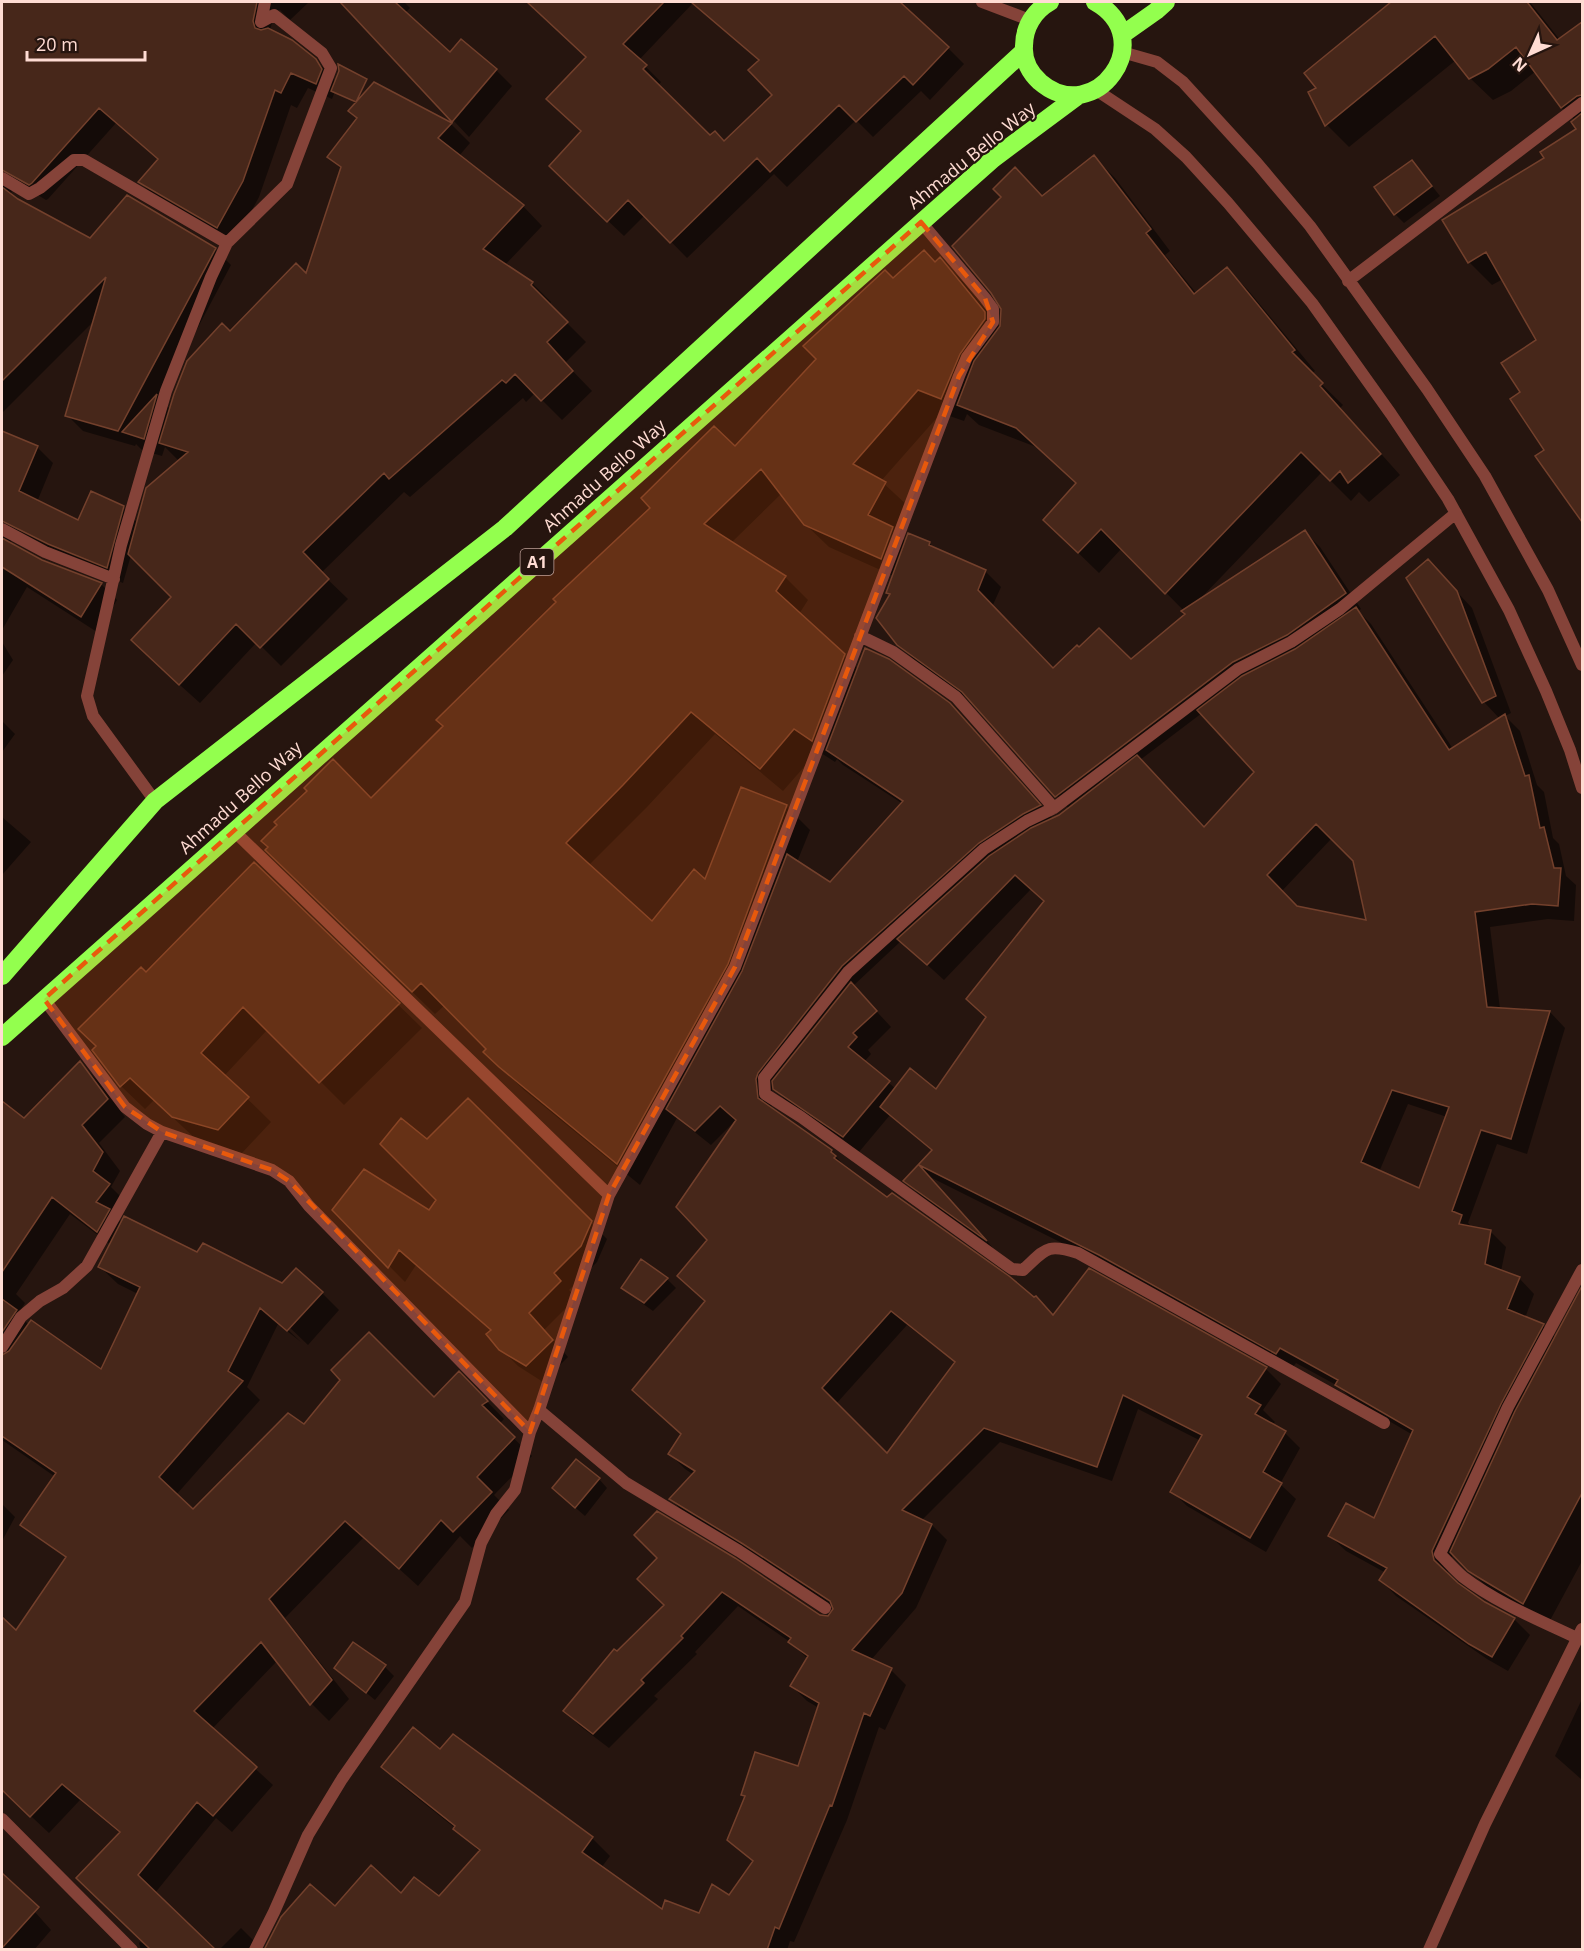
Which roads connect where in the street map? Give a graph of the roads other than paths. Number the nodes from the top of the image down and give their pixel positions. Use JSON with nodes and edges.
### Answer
{"nodes":[{"id":1,"x":265,"y":2,"type":"edge"},
{"id":2,"x":982,"y":2,"type":"edge"},
{"id":3,"x":1050,"y":2,"type":"edge"},
{"id":4,"x":1095,"y":2,"type":"edge"},
{"id":5,"x":1166,"y":2,"type":"edge"},
{"id":6,"x":1030,"y":20,"type":"junction"},
{"id":7,"x":1122,"y":44,"type":"junction"},
{"id":8,"x":1023,"y":52,"type":"junction"},
{"id":9,"x":1088,"y":93,"type":"junction"},
{"id":10,"x":1582,"y":103,"type":"edge"},
{"id":11,"x":2,"y":178,"type":"edge"},
{"id":12,"x":921,"y":222,"type":"junction"},
{"id":13,"x":227,"y":243,"type":"junction"},
{"id":14,"x":1348,"y":280,"type":"junction"},
{"id":15,"x":1456,"y":513,"type":"junction"},
{"id":16,"x":2,"y":529,"type":"edge"},
{"id":17,"x":114,"y":579,"type":"junction"},
{"id":18,"x":860,"y":636,"type":"junction"},
{"id":19,"x":1582,"y":665,"type":"edge"},
{"id":20,"x":1582,"y":788,"type":"edge"},
{"id":21,"x":155,"y":801,"type":"junction"},
{"id":22,"x":1054,"y":808,"type":"junction"},
{"id":23,"x":234,"y":831,"type":"junction"},
{"id":24,"x":2,"y":976,"type":"edge"},
{"id":25,"x":44,"y":999,"type":"junction"},
{"id":26,"x":2,"y":1036,"type":"edge"},
{"id":27,"x":162,"y":1132,"type":"junction"},
{"id":28,"x":609,"y":1195,"type":"junction"},
{"id":29,"x":1582,"y":1270,"type":"edge"},
{"id":30,"x":2,"y":1347,"type":"edge"},
{"id":31,"x":539,"y":1410,"type":"junction"},
{"id":32,"x":1384,"y":1423,"type":"dead end"},
{"id":33,"x":530,"y":1432,"type":"junction"},
{"id":34,"x":825,"y":1608,"type":"dead end"},
{"id":35,"x":1580,"y":1633,"type":"edge"},
{"id":36,"x":2,"y":1819,"type":"edge"},
{"id":37,"x":132,"y":1950,"type":"edge"},
{"id":38,"x":255,"y":1950,"type":"edge"},
{"id":39,"x":1429,"y":1950,"type":"edge"}],
"edges":[{"from":1,"to":13,"type":"street"},
{"from":2,"to":6,"type":"street"},
{"from":3,"to":6,"type":"highway"},
{"from":4,"to":7,"type":"highway"},
{"from":5,"to":7,"type":"highway"},
{"from":6,"to":8,"type":"highway"},
{"from":7,"to":9,"type":"highway","name":"Ahmadu Bello Way"},
{"from":7,"to":14,"type":"street"},
{"from":8,"to":9,"type":"highway"},
{"from":8,"to":21,"type":"highway","name":"Ahmadu Bello Way","number":"A1"},
{"from":9,"to":12,"type":"highway","name":"Ahmadu Bello Way","number":"A1"},
{"from":9,"to":15,"type":"street"},
{"from":10,"to":14,"type":"street"},
{"from":11,"to":13,"type":"street"},
{"from":12,"to":18,"type":"street"},
{"from":12,"to":23,"type":"highway","name":"Ahmadu Bello Way","number":"A1"},
{"from":13,"to":17,"type":"street"},
{"from":14,"to":19,"type":"street"},
{"from":15,"to":20,"type":"street"},
{"from":15,"to":22,"type":"street"},
{"from":16,"to":17,"type":"street"},
{"from":17,"to":21,"type":"street"},
{"from":18,"to":22,"type":"street"},
{"from":18,"to":28,"type":"street"},
{"from":21,"to":24,"type":"highway","name":"Ahmadu Bello Way","number":"A1"},
{"from":22,"to":32,"type":"street"},
{"from":23,"to":25,"type":"highway","name":"Ahmadu Bello Way","number":"A1"},
{"from":23,"to":28,"type":"street"},
{"from":25,"to":26,"type":"highway","name":"Ahmadu Bello Way","number":"A1"},
{"from":25,"to":27,"type":"street"},
{"from":27,"to":30,"type":"street"},
{"from":27,"to":33,"type":"street"},
{"from":28,"to":31,"type":"street"},
{"from":29,"to":35,"type":"street"},
{"from":31,"to":33,"type":"street"},
{"from":31,"to":34,"type":"street"},
{"from":33,"to":38,"type":"street"},
{"from":35,"to":39,"type":"street"},
{"from":36,"to":37,"type":"street"}]}
